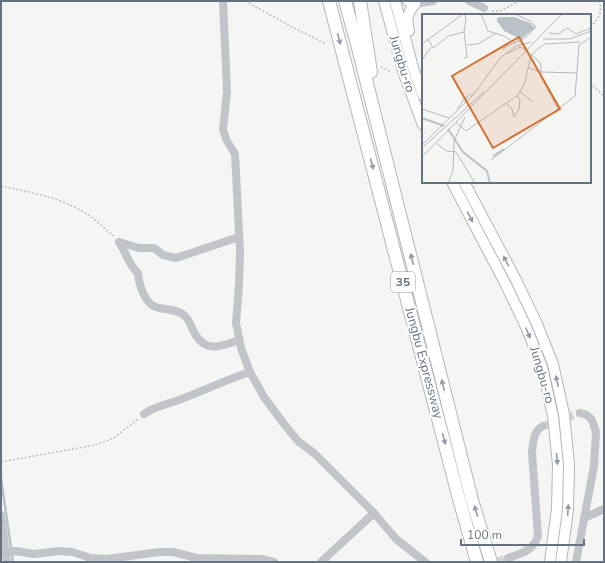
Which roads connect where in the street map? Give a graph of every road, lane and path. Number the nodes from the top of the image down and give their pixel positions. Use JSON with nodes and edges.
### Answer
{"nodes":[{"id":1,"x":223,"y":1,"type":"edge"},
{"id":2,"x":245,"y":1,"type":"edge"},
{"id":3,"x":328,"y":1,"type":"edge"},
{"id":4,"x":345,"y":1,"type":"edge"},
{"id":5,"x":360,"y":1,"type":"edge"},
{"id":6,"x":384,"y":1,"type":"edge"},
{"id":7,"x":395,"y":1,"type":"edge"},
{"id":8,"x":433,"y":1,"type":"edge"},
{"id":9,"x":469,"y":1,"type":"edge"},
{"id":10,"x":520,"y":1,"type":"edge"},
{"id":11,"x":599,"y":1,"type":"edge"},
{"id":12,"x":411,"y":3,"type":"edge"},
{"id":13,"x":484,"y":8,"type":"joint"},
{"id":14,"x":591,"y":25,"type":"edge"},
{"id":15,"x":326,"y":44,"type":"dead end"},
{"id":16,"x":379,"y":66,"type":"dead end"},
{"id":17,"x":414,"y":71,"type":"junction"},
{"id":18,"x":392,"y":72,"type":"dead end"},
{"id":19,"x":591,"y":84,"type":"edge"},
{"id":20,"x":422,"y":92,"type":"edge"},
{"id":21,"x":604,"y":96,"type":"edge"},
{"id":22,"x":422,"y":122,"type":"edge"},
{"id":23,"x":383,"y":146,"type":"junction"},
{"id":24,"x":453,"y":183,"type":"edge"},
{"id":25,"x":465,"y":183,"type":"edge"},
{"id":26,"x":1,"y":186,"type":"edge"},
{"id":27,"x":239,"y":238,"type":"junction"},
{"id":28,"x":119,"y":242,"type":"junction"},
{"id":29,"x":239,"y":340,"type":"junction"},
{"id":30,"x":250,"y":372,"type":"junction"},
{"id":31,"x":580,"y":413,"type":"dead end"},
{"id":32,"x":144,"y":414,"type":"joint"},
{"id":33,"x":543,"y":426,"type":"tunnel mouth"},
{"id":34,"x":1,"y":462,"type":"edge"},
{"id":35,"x":604,"y":509,"type":"edge"},
{"id":36,"x":374,"y":513,"type":"junction"},
{"id":37,"x":1,"y":515,"type":"edge"},
{"id":38,"x":584,"y":518,"type":"junction"},
{"id":39,"x":10,"y":552,"type":"junction"},
{"id":40,"x":508,"y":558,"type":"dead end"},
{"id":41,"x":8,"y":562,"type":"edge"},
{"id":42,"x":274,"y":562,"type":"edge"},
{"id":43,"x":321,"y":562,"type":"edge"},
{"id":44,"x":425,"y":562,"type":"edge"},
{"id":45,"x":477,"y":562,"type":"edge"},
{"id":46,"x":491,"y":562,"type":"edge"},
{"id":47,"x":550,"y":562,"type":"edge"},
{"id":48,"x":561,"y":562,"type":"edge"},
{"id":49,"x":576,"y":562,"type":"edge"}],
"edges":[{"from":1,"to":27,"type":"street"},
{"from":2,"to":15,"type":"path"},
{"from":3,"to":45,"type":"highway","name":"Jungbu Expressway","number":"35","one_way":true},
{"from":4,"to":23,"type":"highway","name":"Jungbu Expressway","number":"35"},
{"from":5,"to":23,"type":"highway"},
{"from":6,"to":22,"type":"main road","name":"Jungbu-ro"},
{"from":7,"to":17,"type":"main road","name":"Jungbu-ro"},
{"from":8,"to":12,"type":"street"},
{"from":9,"to":13,"type":"street"},
{"from":10,"to":13,"type":"path"},
{"from":11,"to":14,"type":"path"},
{"from":12,"to":17,"type":"main road"},
{"from":16,"to":18,"type":"path"},
{"from":17,"to":20,"type":"main road","name":"Jungbu-ro"},
{"from":19,"to":21,"type":"path"},
{"from":46,"to":23,"type":"highway","name":"Jungbu Expressway","number":"35","one_way":true},
{"from":24,"to":47,"type":"main road","name":"Jungbu-ro","one_way":true},
{"from":48,"to":25,"type":"main road","name":"Jungbu-ro","one_way":true},
{"from":26,"to":28,"type":"path"},
{"from":27,"to":28,"type":"street"},
{"from":27,"to":29,"type":"street"},
{"from":28,"to":29,"type":"street"},
{"from":29,"to":30,"type":"street"},
{"from":30,"to":32,"type":"street"},
{"from":30,"to":36,"type":"street"},
{"from":31,"to":38,"type":"street"},
{"from":32,"to":34,"type":"path"},
{"from":33,"to":40,"type":"street"},
{"from":35,"to":38,"type":"street"},
{"from":36,"to":43,"type":"street"},
{"from":36,"to":44,"type":"street"},
{"from":37,"to":39,"type":"street"},
{"from":38,"to":49,"type":"street"},
{"from":39,"to":41,"type":"street"},
{"from":39,"to":42,"type":"street"}]}
